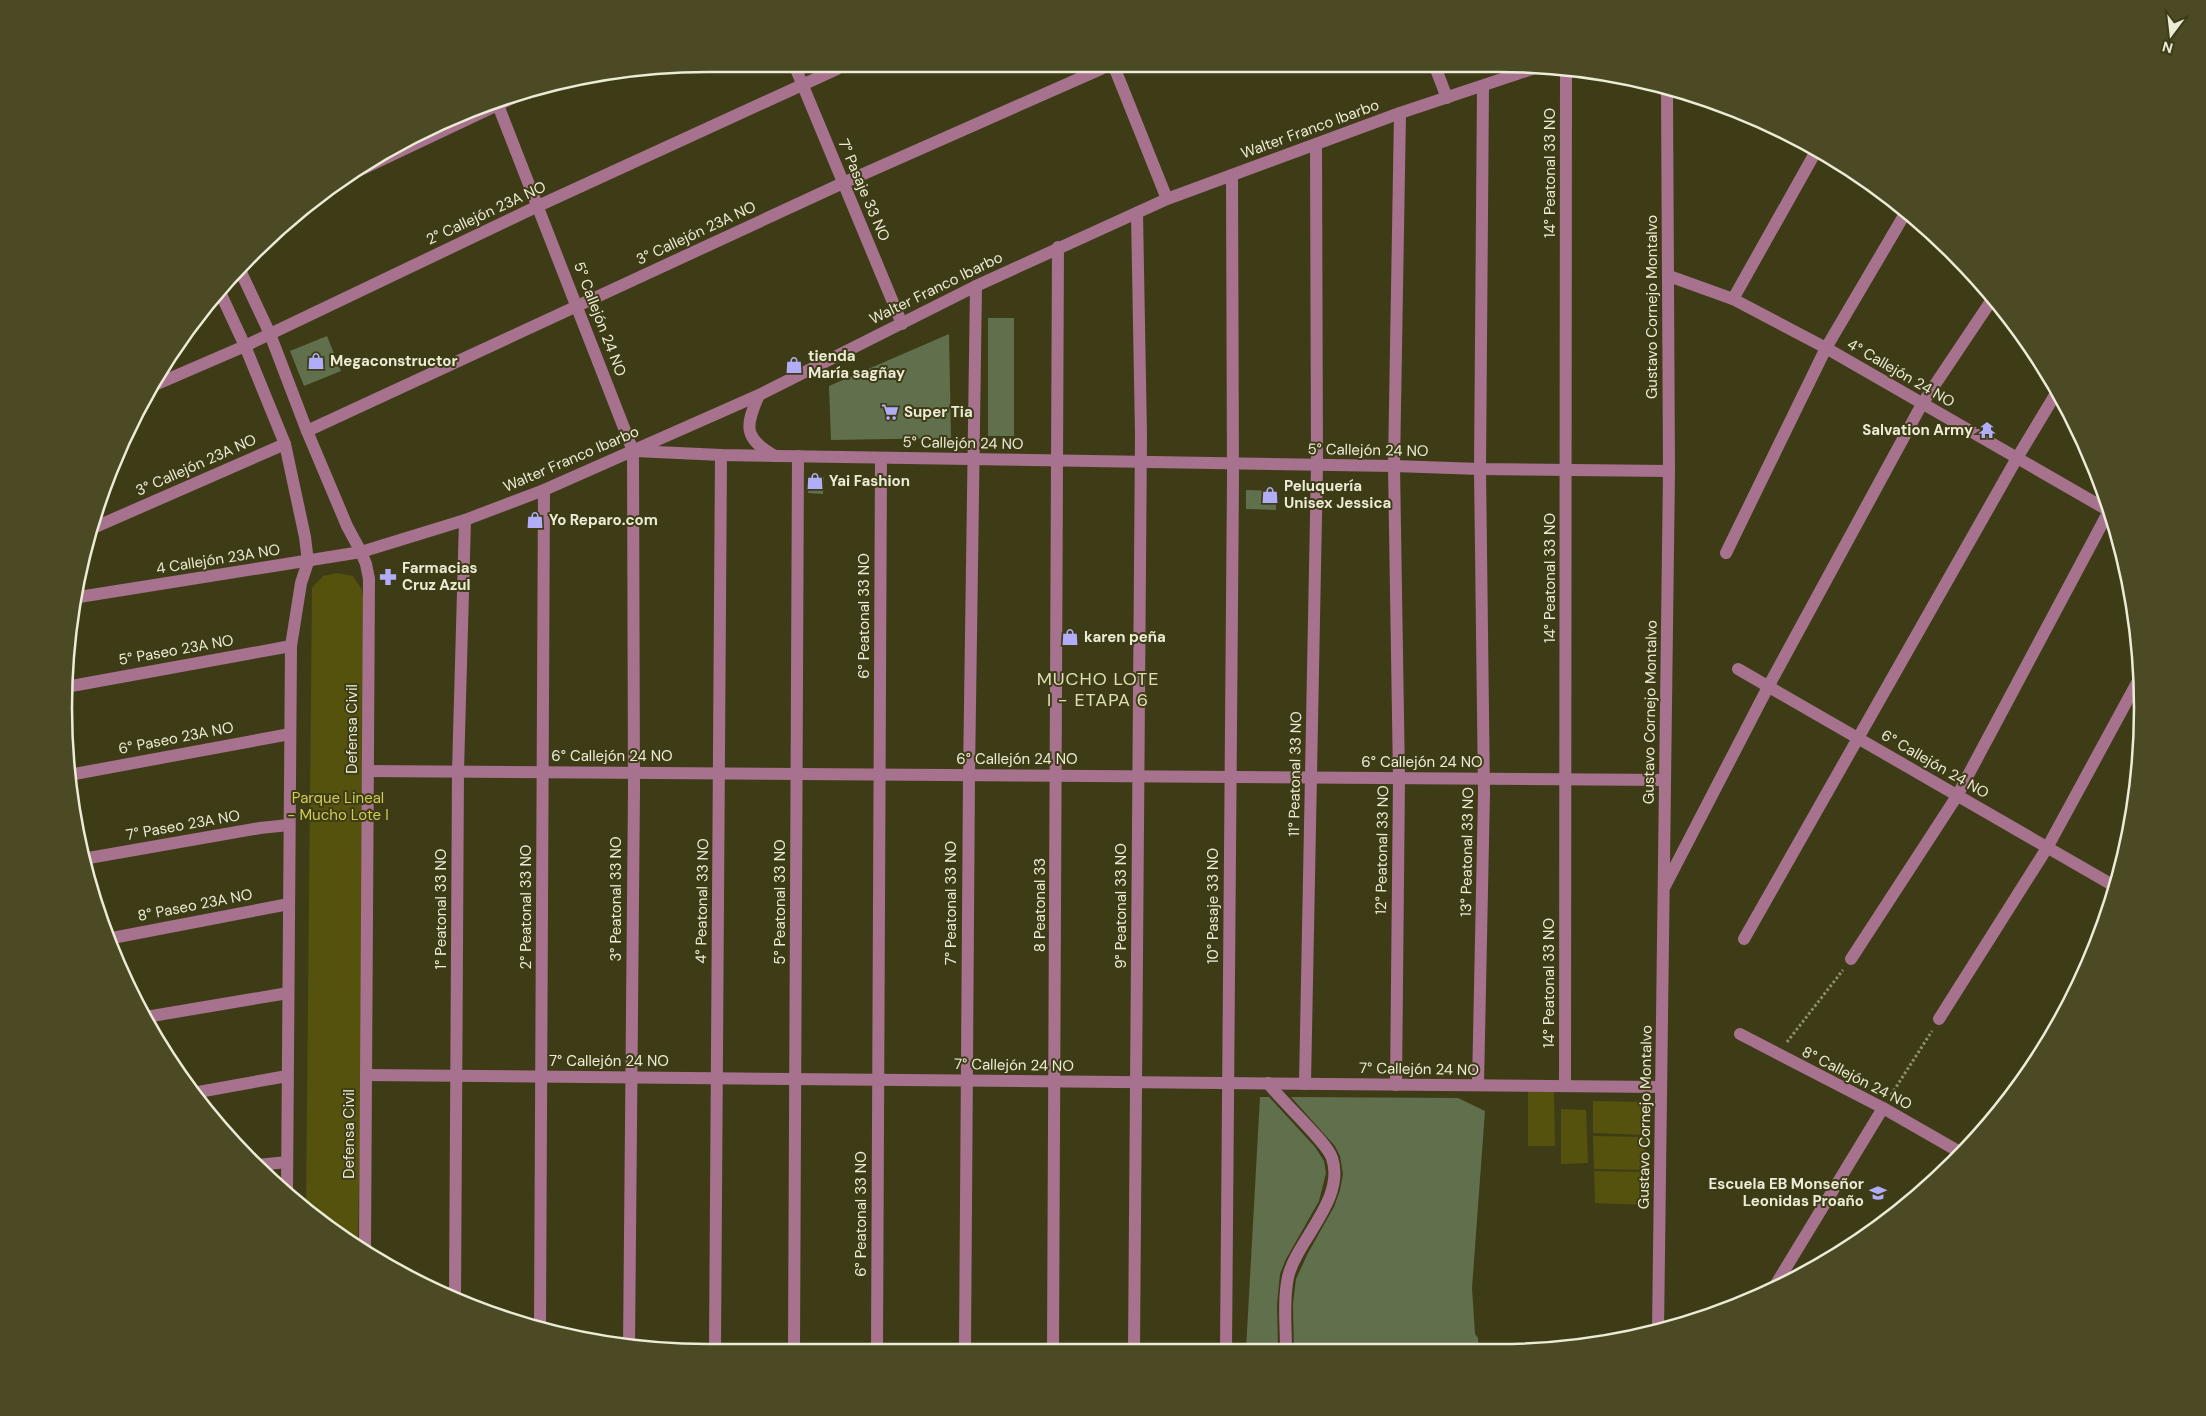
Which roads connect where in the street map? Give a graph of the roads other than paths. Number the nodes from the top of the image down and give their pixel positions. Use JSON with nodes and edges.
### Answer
{"nodes":[{"id":1,"x":797,"y":72,"type":"edge"},
{"id":2,"x":830,"y":72,"type":"edge"},
{"id":3,"x":1094,"y":72,"type":"edge"},
{"id":4,"x":1116,"y":72,"type":"edge"},
{"id":5,"x":1437,"y":72,"type":"edge"},
{"id":6,"x":1520,"y":73,"type":"edge"},
{"id":7,"x":1566,"y":77,"type":"edge"},
{"id":8,"x":802,"y":85,"type":"junction"},
{"id":9,"x":1483,"y":86,"type":"junction"},
{"id":10,"x":1667,"y":96,"type":"edge"},
{"id":11,"x":1447,"y":98,"type":"junction"},
{"id":12,"x":499,"y":108,"type":"edge"},
{"id":13,"x":1400,"y":113,"type":"junction"},
{"id":14,"x":1316,"y":145,"type":"junction"},
{"id":15,"x":1813,"y":156,"type":"edge"},
{"id":16,"x":1232,"y":175,"type":"junction"},
{"id":17,"x":843,"y":183,"type":"junction"},
{"id":18,"x":1167,"y":199,"type":"junction"},
{"id":19,"x":538,"y":206,"type":"junction"},
{"id":20,"x":1137,"y":213,"type":"junction"},
{"id":21,"x":1902,"y":218,"type":"edge"},
{"id":22,"x":1058,"y":247,"type":"junction"},
{"id":23,"x":243,"y":276,"type":"edge"},
{"id":24,"x":1669,"y":276,"type":"junction"},
{"id":25,"x":976,"y":286,"type":"junction"},
{"id":26,"x":223,"y":298,"type":"edge"},
{"id":27,"x":1733,"y":299,"type":"junction"},
{"id":28,"x":1989,"y":305,"type":"edge"},
{"id":29,"x":578,"y":306,"type":"junction"},
{"id":30,"x":902,"y":324,"type":"junction"},
{"id":31,"x":270,"y":334,"type":"junction"},
{"id":32,"x":245,"y":346,"type":"junction"},
{"id":33,"x":1826,"y":348,"type":"junction"},
{"id":34,"x":164,"y":381,"type":"edge"},
{"id":35,"x":759,"y":395,"type":"junction"},
{"id":36,"x":2053,"y":399,"type":"edge"},
{"id":37,"x":1922,"y":404,"type":"junction"},
{"id":38,"x":307,"y":431,"type":"junction"},
{"id":39,"x":285,"y":444,"type":"junction"},
{"id":40,"x":633,"y":451,"type":"junction"},
{"id":41,"x":721,"y":455,"type":"junction"},
{"id":42,"x":776,"y":456,"type":"junction"},
{"id":43,"x":798,"y":456,"type":"junction"},
{"id":44,"x":881,"y":458,"type":"junction"},
{"id":45,"x":974,"y":458,"type":"junction"},
{"id":46,"x":2017,"y":458,"type":"junction"},
{"id":47,"x":1059,"y":461,"type":"junction"},
{"id":48,"x":1140,"y":462,"type":"junction"},
{"id":49,"x":1233,"y":464,"type":"junction"},
{"id":50,"x":1317,"y":465,"type":"junction"},
{"id":51,"x":1394,"y":466,"type":"junction"},
{"id":52,"x":1480,"y":469,"type":"junction"},
{"id":53,"x":1566,"y":469,"type":"junction"},
{"id":54,"x":1669,"y":471,"type":"junction"},
{"id":55,"x":544,"y":490,"type":"junction"},
{"id":56,"x":2100,"y":504,"type":"edge"},
{"id":57,"x":465,"y":520,"type":"junction"},
{"id":58,"x":2105,"y":520,"type":"edge"},
{"id":59,"x":100,"y":525,"type":"edge"},
{"id":60,"x":362,"y":552,"type":"junction"},
{"id":61,"x":1726,"y":553,"type":"dead end"},
{"id":62,"x":308,"y":562,"type":"junction"},
{"id":63,"x":83,"y":596,"type":"edge"},
{"id":64,"x":291,"y":646,"type":"junction"},
{"id":65,"x":1738,"y":669,"type":"dead end"},
{"id":66,"x":73,"y":686,"type":"edge"},
{"id":67,"x":1768,"y":687,"type":"junction"},
{"id":68,"x":2133,"y":688,"type":"edge"},
{"id":69,"x":290,"y":734,"type":"junction"},
{"id":70,"x":1858,"y":739,"type":"junction"},
{"id":71,"x":368,"y":771,"type":"junction"},
{"id":72,"x":458,"y":771,"type":"junction"},
{"id":73,"x":543,"y":772,"type":"junction"},
{"id":74,"x":633,"y":773,"type":"junction"},
{"id":75,"x":719,"y":773,"type":"junction"},
{"id":76,"x":76,"y":774,"type":"edge"},
{"id":77,"x":797,"y":774,"type":"junction"},
{"id":78,"x":880,"y":775,"type":"junction"},
{"id":79,"x":969,"y":775,"type":"junction"},
{"id":80,"x":1057,"y":776,"type":"junction"},
{"id":81,"x":1138,"y":776,"type":"junction"},
{"id":82,"x":1230,"y":777,"type":"junction"},
{"id":83,"x":1311,"y":777,"type":"junction"},
{"id":84,"x":1399,"y":778,"type":"junction"},
{"id":85,"x":1484,"y":779,"type":"junction"},
{"id":86,"x":1566,"y":779,"type":"junction"},
{"id":87,"x":1665,"y":780,"type":"junction"},
{"id":88,"x":1957,"y":796,"type":"junction"},
{"id":89,"x":289,"y":825,"type":"junction"},
{"id":90,"x":2047,"y":848,"type":"junction"},
{"id":91,"x":91,"y":858,"type":"edge"},
{"id":92,"x":2109,"y":883,"type":"edge"},
{"id":93,"x":1664,"y":888,"type":"junction"},
{"id":94,"x":289,"y":904,"type":"junction"},
{"id":95,"x":116,"y":937,"type":"edge"},
{"id":96,"x":1744,"y":938,"type":"dead end"},
{"id":97,"x":1851,"y":959,"type":"road end"},
{"id":98,"x":288,"y":993,"type":"junction"},
{"id":99,"x":153,"y":1016,"type":"edge"},
{"id":100,"x":1939,"y":1019,"type":"road end"},
{"id":101,"x":1740,"y":1034,"type":"dead end"},
{"id":102,"x":366,"y":1075,"type":"junction"},
{"id":103,"x":456,"y":1075,"type":"junction"},
{"id":104,"x":287,"y":1076,"type":"junction"},
{"id":105,"x":541,"y":1077,"type":"junction"},
{"id":106,"x":631,"y":1078,"type":"junction"},
{"id":107,"x":717,"y":1078,"type":"junction"},
{"id":108,"x":795,"y":1079,"type":"junction"},
{"id":109,"x":878,"y":1080,"type":"junction"},
{"id":110,"x":967,"y":1080,"type":"junction"},
{"id":111,"x":1055,"y":1082,"type":"junction"},
{"id":112,"x":1136,"y":1082,"type":"junction"},
{"id":113,"x":1228,"y":1083,"type":"junction"},
{"id":114,"x":1268,"y":1084,"type":"junction"},
{"id":115,"x":1305,"y":1084,"type":"junction"},
{"id":116,"x":1396,"y":1085,"type":"junction"},
{"id":117,"x":1478,"y":1086,"type":"junction"},
{"id":118,"x":1565,"y":1086,"type":"junction"},
{"id":119,"x":1661,"y":1087,"type":"junction"},
{"id":120,"x":202,"y":1091,"type":"edge"},
{"id":121,"x":1883,"y":1108,"type":"junction"},
{"id":122,"x":1955,"y":1149,"type":"edge"},
{"id":123,"x":287,"y":1162,"type":"junction"},
{"id":124,"x":266,"y":1164,"type":"edge"},
{"id":125,"x":287,"y":1184,"type":"edge"},
{"id":126,"x":365,"y":1242,"type":"edge"},
{"id":127,"x":1781,"y":1277,"type":"edge"},
{"id":128,"x":455,"y":1291,"type":"edge"},
{"id":129,"x":540,"y":1321,"type":"edge"},
{"id":130,"x":1658,"y":1323,"type":"edge"},
{"id":131,"x":629,"y":1338,"type":"edge"},
{"id":132,"x":715,"y":1344,"type":"edge"},
{"id":133,"x":794,"y":1344,"type":"edge"},
{"id":134,"x":877,"y":1344,"type":"edge"},
{"id":135,"x":965,"y":1344,"type":"edge"},
{"id":136,"x":1053,"y":1344,"type":"edge"},
{"id":137,"x":1134,"y":1344,"type":"edge"},
{"id":138,"x":1226,"y":1344,"type":"edge"},
{"id":139,"x":1286,"y":1344,"type":"edge"}],
"edges":[{"from":1,"to":8,"type":"street","name":"7° Pasaje 33 NO"},
{"from":2,"to":8,"type":"street","name":"2° Callejón 23A NO"},
{"from":3,"to":17,"type":"street","name":"3° Callejón 23A NO"},
{"from":4,"to":18,"type":"street"},
{"from":5,"to":11,"type":"street"},
{"from":6,"to":9,"type":"street","name":"Walter Franco Ibarbo"},
{"from":7,"to":53,"type":"street","name":"14° Peatonal 33 NO"},
{"from":8,"to":17,"type":"street","name":"7° Pasaje 33 NO"},
{"from":8,"to":19,"type":"street","name":"2° Callejón 23A NO"},
{"from":9,"to":11,"type":"street","name":"Walter Franco Ibarbo"},
{"from":9,"to":52,"type":"street","name":"13° Peatonal 33 NO"},
{"from":10,"to":24,"type":"street","name":"Gustavo Cornejo Montalvo"},
{"from":11,"to":13,"type":"street","name":"Walter Franco Ibarbo"},
{"from":12,"to":19,"type":"street","name":"5° Callejón 24 NO"},
{"from":13,"to":14,"type":"street","name":"Walter Franco Ibarbo"},
{"from":13,"to":51,"type":"street","name":"12° Peatonal 33 NO"},
{"from":14,"to":16,"type":"street","name":"Walter Franco Ibarbo"},
{"from":14,"to":50,"type":"street","name":"11° Peatonal 33 NO"},
{"from":15,"to":27,"type":"street"},
{"from":16,"to":18,"type":"street","name":"Walter Franco Ibarbo"},
{"from":16,"to":49,"type":"street","name":"10° Pasaje 33 NO"},
{"from":17,"to":29,"type":"street","name":"3° Callejón 23A NO"},
{"from":17,"to":30,"type":"street","name":"7° Pasaje 33 NO"},
{"from":18,"to":20,"type":"street","name":"Walter Franco Ibarbo"},
{"from":19,"to":29,"type":"street","name":"5° Callejón 24 NO"},
{"from":19,"to":31,"type":"street","name":"2° Callejón 23A NO"},
{"from":20,"to":22,"type":"street","name":"Walter Franco Ibarbo"},
{"from":20,"to":48,"type":"street","name":"9° Peatonal 33 NO"},
{"from":21,"to":33,"type":"street"},
{"from":22,"to":25,"type":"street","name":"Walter Franco Ibarbo"},
{"from":22,"to":47,"type":"street","name":"8 Peatonal 33"},
{"from":23,"to":31,"type":"street","name":"Defensa Civil"},
{"from":24,"to":27,"type":"street","name":"4° Callejón 24 NO"},
{"from":24,"to":54,"type":"street","name":"Gustavo Cornejo Montalvo"},
{"from":25,"to":30,"type":"street","name":"Walter Franco Ibarbo"},
{"from":25,"to":45,"type":"street","name":"7° Peatonal 33 NO"},
{"from":26,"to":32,"type":"street"},
{"from":27,"to":33,"type":"street","name":"4° Callejón 24 NO"},
{"from":28,"to":37,"type":"street"},
{"from":29,"to":38,"type":"street","name":"3° Callejón 23A NO"},
{"from":29,"to":40,"type":"street","name":"5° Callejón 24 NO"},
{"from":30,"to":35,"type":"street","name":"Walter Franco Ibarbo"},
{"from":31,"to":32,"type":"street","name":"2° Callejón 23A NO"},
{"from":31,"to":38,"type":"street","name":"Defensa Civil"},
{"from":32,"to":34,"type":"street","name":"2° Callejón 23A NO"},
{"from":32,"to":39,"type":"street"},
{"from":33,"to":37,"type":"street","name":"4° Callejón 24 NO"},
{"from":33,"to":61,"type":"street"},
{"from":35,"to":40,"type":"street","name":"Walter Franco Ibarbo"},
{"from":35,"to":42,"type":"street"},
{"from":36,"to":46,"type":"street"},
{"from":37,"to":46,"type":"street","name":"4° Callejón 24 NO"},
{"from":37,"to":67,"type":"street"},
{"from":38,"to":60,"type":"street","name":"Defensa Civil"},
{"from":39,"to":59,"type":"street","name":"3° Callejón 23A NO"},
{"from":39,"to":62,"type":"street"},
{"from":40,"to":41,"type":"street","name":"5° Callejón 24 NO"},
{"from":40,"to":55,"type":"street","name":"Walter Franco Ibarbo"},
{"from":40,"to":74,"type":"street","name":"3° Peatonal 33 NO"},
{"from":41,"to":42,"type":"street","name":"5° Callejón 24 NO"},
{"from":41,"to":75,"type":"street","name":"4° Peatonal 33 NO"},
{"from":42,"to":43,"type":"street","name":"5° Callejón 24 NO"},
{"from":43,"to":44,"type":"street","name":"5° Callejón 24 NO"},
{"from":43,"to":77,"type":"street","name":"5° Peatonal 33 NO"},
{"from":44,"to":45,"type":"street","name":"5° Callejón 24 NO"},
{"from":44,"to":78,"type":"street","name":"6° Peatonal 33 NO"},
{"from":45,"to":47,"type":"street","name":"5° Callejón 24 NO"},
{"from":45,"to":79,"type":"street","name":"7° Peatonal 33 NO"},
{"from":46,"to":56,"type":"street","name":"4° Callejón 24 NO"},
{"from":46,"to":70,"type":"street"},
{"from":47,"to":48,"type":"street","name":"5° Callejón 24 NO"},
{"from":47,"to":80,"type":"street","name":"8 Peatonal 33"},
{"from":48,"to":49,"type":"street","name":"5° Callejón 24 NO"},
{"from":48,"to":81,"type":"street","name":"9° Peatonal 33 NO"},
{"from":49,"to":50,"type":"street","name":"5° Callejón 24 NO"},
{"from":49,"to":82,"type":"street","name":"10° Pasaje 33 NO"},
{"from":50,"to":51,"type":"street","name":"5° Callejón 24 NO"},
{"from":50,"to":83,"type":"street","name":"11° Peatonal 33 NO"},
{"from":51,"to":52,"type":"street","name":"5° Callejón 24 NO"},
{"from":51,"to":84,"type":"street","name":"12° Peatonal 33 NO"},
{"from":52,"to":53,"type":"street","name":"5° Callejón 24 NO"},
{"from":52,"to":85,"type":"street","name":"13° Peatonal 33 NO"},
{"from":53,"to":54,"type":"street","name":"5° Callejón 24 NO"},
{"from":53,"to":86,"type":"street","name":"14° Peatonal 33 NO"},
{"from":54,"to":87,"type":"street","name":"Gustavo Cornejo Montalvo"},
{"from":55,"to":57,"type":"street","name":"Walter Franco Ibarbo"},
{"from":55,"to":73,"type":"street","name":"2° Peatonal 33 NO"},
{"from":57,"to":60,"type":"street","name":"Walter Franco Ibarbo"},
{"from":57,"to":72,"type":"street","name":"1° Peatonal 33 NO"},
{"from":58,"to":88,"type":"street"},
{"from":60,"to":62,"type":"street","name":"4 Callejón 23A NO"},
{"from":60,"to":71,"type":"street","name":"Defensa Civil"},
{"from":62,"to":63,"type":"street","name":"4 Callejón 23A NO"},
{"from":62,"to":64,"type":"street"},
{"from":64,"to":66,"type":"street","name":"5° Paseo 23A NO"},
{"from":64,"to":69,"type":"street"},
{"from":65,"to":67,"type":"street","name":"6° Callejón 24 NO"},
{"from":67,"to":70,"type":"street","name":"6° Callejón 24 NO"},
{"from":67,"to":93,"type":"street"},
{"from":68,"to":90,"type":"street"},
{"from":69,"to":76,"type":"street","name":"6° Paseo 23A NO"},
{"from":69,"to":89,"type":"street"},
{"from":70,"to":88,"type":"street","name":"6° Callejón 24 NO"},
{"from":70,"to":96,"type":"street"},
{"from":71,"to":72,"type":"street","name":"6° Callejón 24 NO"},
{"from":71,"to":102,"type":"street","name":"Defensa Civil"},
{"from":72,"to":73,"type":"street","name":"6° Callejón 24 NO"},
{"from":72,"to":103,"type":"street","name":"1° Peatonal 33 NO"},
{"from":73,"to":74,"type":"street","name":"6° Callejón 24 NO"},
{"from":73,"to":105,"type":"street","name":"2° Peatonal 33 NO"},
{"from":74,"to":75,"type":"street","name":"6° Callejón 24 NO"},
{"from":74,"to":106,"type":"street","name":"3° Peatonal 33 NO"},
{"from":75,"to":77,"type":"street","name":"6° Callejón 24 NO"},
{"from":75,"to":107,"type":"street","name":"4° Peatonal 33 NO"},
{"from":77,"to":78,"type":"street","name":"6° Callejón 24 NO"},
{"from":77,"to":108,"type":"street","name":"5° Peatonal 33 NO"},
{"from":78,"to":79,"type":"street","name":"6° Callejón 24 NO"},
{"from":78,"to":109,"type":"street","name":"6° Peatonal 33 NO"},
{"from":79,"to":80,"type":"street","name":"6° Callejón 24 NO"},
{"from":79,"to":110,"type":"street","name":"7° Peatonal 33 NO"},
{"from":80,"to":81,"type":"street","name":"6° Callejón 24 NO"},
{"from":80,"to":111,"type":"street","name":"8 Peatonal 33"},
{"from":81,"to":82,"type":"street","name":"6° Callejón 24 NO"},
{"from":81,"to":112,"type":"street","name":"9° Peatonal 33 NO"},
{"from":82,"to":83,"type":"street","name":"6° Callejón 24 NO"},
{"from":82,"to":113,"type":"street","name":"10° Pasaje 33 NO"},
{"from":83,"to":84,"type":"street","name":"6° Callejón 24 NO"},
{"from":83,"to":115,"type":"street","name":"11° Peatonal 33 NO"},
{"from":84,"to":85,"type":"street","name":"6° Callejón 24 NO"},
{"from":84,"to":116,"type":"street","name":"12° Peatonal 33 NO"},
{"from":85,"to":86,"type":"street","name":"6° Callejón 24 NO"},
{"from":85,"to":117,"type":"street","name":"13° Peatonal 33 NO"},
{"from":86,"to":87,"type":"street","name":"6° Callejón 24 NO"},
{"from":86,"to":118,"type":"street","name":"14° Peatonal 33 NO"},
{"from":87,"to":93,"type":"street","name":"Gustavo Cornejo Montalvo"},
{"from":88,"to":90,"type":"street","name":"6° Callejón 24 NO"},
{"from":88,"to":97,"type":"street"},
{"from":89,"to":91,"type":"street","name":"7° Paseo 23A NO"},
{"from":89,"to":94,"type":"street"},
{"from":90,"to":92,"type":"street","name":"6° Callejón 24 NO"},
{"from":90,"to":100,"type":"street"},
{"from":93,"to":119,"type":"street","name":"Gustavo Cornejo Montalvo"},
{"from":94,"to":95,"type":"street","name":"8° Paseo 23A NO"},
{"from":94,"to":98,"type":"street"},
{"from":98,"to":99,"type":"street"},
{"from":98,"to":104,"type":"street"},
{"from":101,"to":121,"type":"street","name":"8° Callejón 24 NO"},
{"from":102,"to":103,"type":"street","name":"7° Callejón 24 NO"},
{"from":102,"to":126,"type":"street","name":"Defensa Civil"},
{"from":103,"to":105,"type":"street","name":"7° Callejón 24 NO"},
{"from":103,"to":128,"type":"street","name":"1° Peatonal 33 NO"},
{"from":104,"to":120,"type":"street"},
{"from":104,"to":123,"type":"street"},
{"from":105,"to":106,"type":"street","name":"7° Callejón 24 NO"},
{"from":105,"to":129,"type":"street","name":"2° Peatonal 33 NO"},
{"from":106,"to":107,"type":"street","name":"7° Callejón 24 NO"},
{"from":106,"to":131,"type":"street","name":"3° Peatonal 33 NO"},
{"from":107,"to":108,"type":"street","name":"7° Callejón 24 NO"},
{"from":107,"to":132,"type":"street","name":"4° Peatonal 33 NO"},
{"from":108,"to":109,"type":"street","name":"7° Callejón 24 NO"},
{"from":108,"to":133,"type":"street","name":"5° Peatonal 33 NO"},
{"from":109,"to":110,"type":"street","name":"7° Callejón 24 NO"},
{"from":109,"to":134,"type":"street","name":"6° Peatonal 33 NO"},
{"from":110,"to":111,"type":"street","name":"7° Callejón 24 NO"},
{"from":110,"to":135,"type":"street","name":"7° Peatonal 33 NO"},
{"from":111,"to":112,"type":"street","name":"7° Callejón 24 NO"},
{"from":111,"to":136,"type":"street","name":"8 Peatonal 33"},
{"from":112,"to":113,"type":"street","name":"7° Callejón 24 NO"},
{"from":112,"to":137,"type":"street","name":"9° Peatonal 33 NO"},
{"from":113,"to":114,"type":"street","name":"7° Callejón 24 NO"},
{"from":113,"to":138,"type":"street","name":"10° Pasaje 33 NO"},
{"from":114,"to":115,"type":"street","name":"7° Callejón 24 NO"},
{"from":114,"to":139,"type":"street"},
{"from":115,"to":116,"type":"street","name":"7° Callejón 24 NO"},
{"from":116,"to":117,"type":"street","name":"7° Callejón 24 NO"},
{"from":117,"to":118,"type":"street","name":"7° Callejón 24 NO"},
{"from":118,"to":119,"type":"street","name":"7° Callejón 24 NO"},
{"from":119,"to":130,"type":"street","name":"Gustavo Cornejo Montalvo"},
{"from":121,"to":122,"type":"street","name":"8° Callejón 24 NO"},
{"from":121,"to":127,"type":"street"},
{"from":123,"to":124,"type":"street"},
{"from":123,"to":125,"type":"street"}]}
